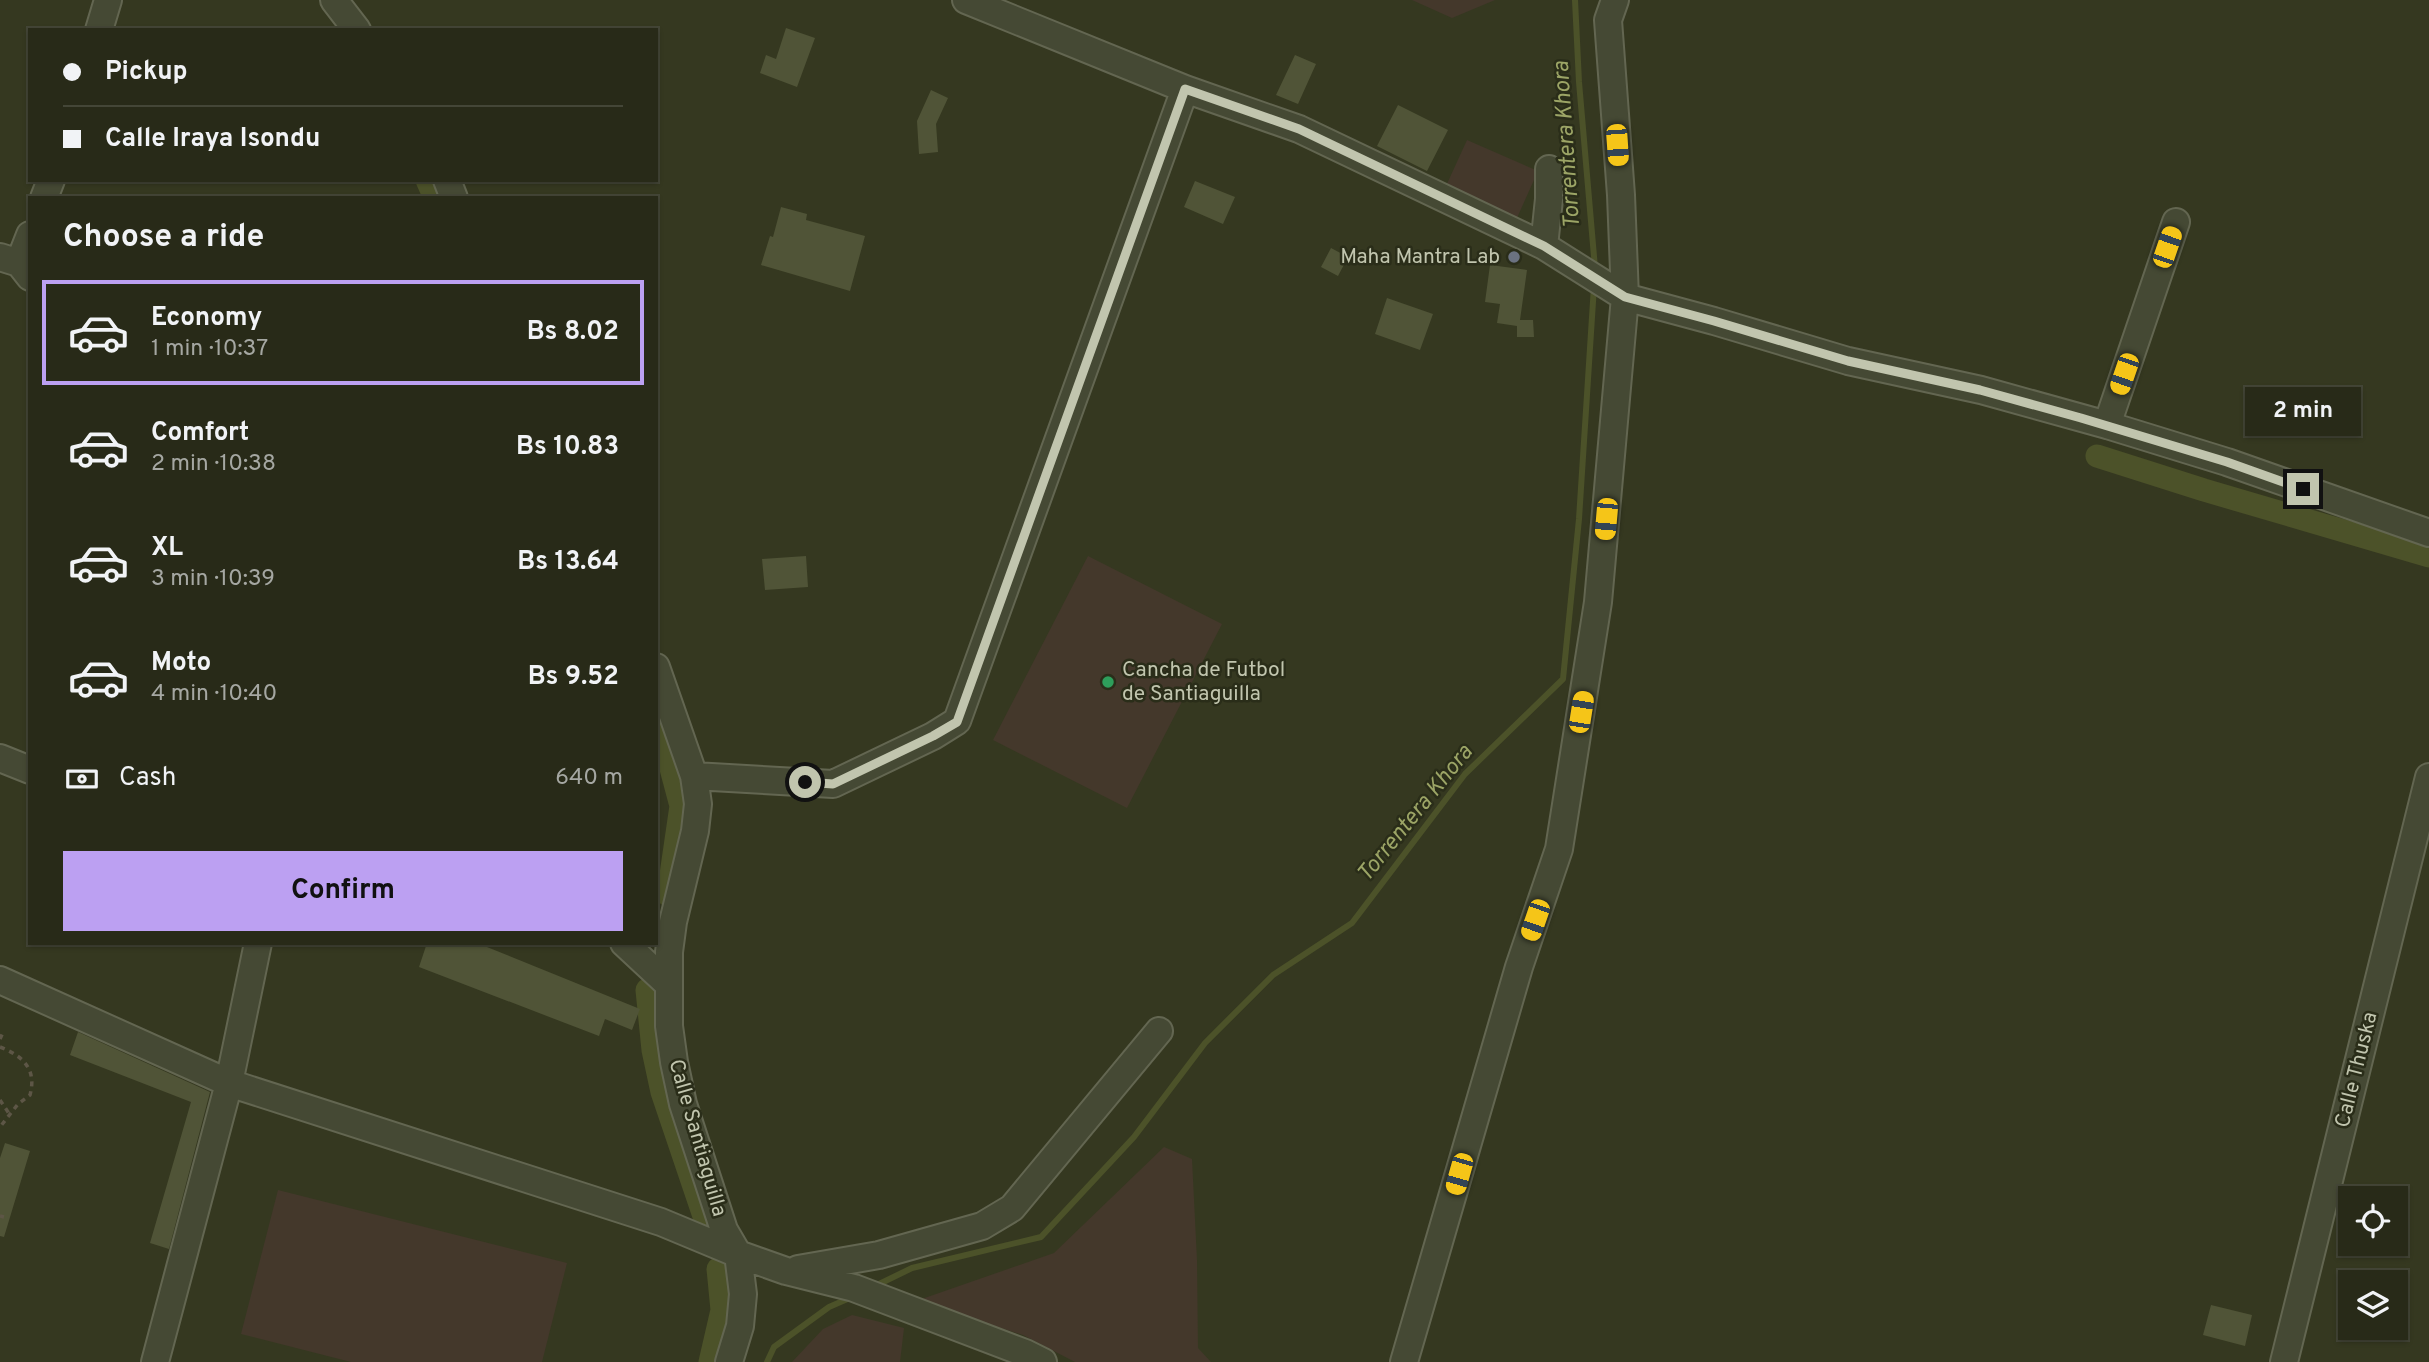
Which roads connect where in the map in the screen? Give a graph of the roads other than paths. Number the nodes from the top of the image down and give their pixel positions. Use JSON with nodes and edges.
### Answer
{"nodes":[{"id":1,"x":108,"y":0,"type":"edge"},
{"id":2,"x":334,"y":0,"type":"edge"},
{"id":3,"x":967,"y":0,"type":"edge"},
{"id":4,"x":1615,"y":0,"type":"edge"},
{"id":5,"x":100,"y":28,"type":"edge"},
{"id":6,"x":355,"y":28,"type":"edge"},
{"id":7,"x":1185,"y":89,"type":"junction"},
{"id":8,"x":1549,"y":169,"type":"dead end"},
{"id":9,"x":2176,"y":222,"type":"dead end"},
{"id":10,"x":28,"y":239,"type":"edge"},
{"id":11,"x":1544,"y":246,"type":"junction"},
{"id":12,"x":16,"y":266,"type":"edge"},
{"id":13,"x":1615,"y":291,"type":"junction"},
{"id":14,"x":2107,"y":425,"type":"junction"},
{"id":15,"x":2429,"y":533,"type":"edge"},
{"id":16,"x":658,"y":673,"type":"edge"},
{"id":17,"x":0,"y":758,"type":"edge"},
{"id":18,"x":28,"y":769,"type":"edge"},
{"id":19,"x":694,"y":776,"type":"junction"},
{"id":20,"x":2429,"y":777,"type":"edge"},
{"id":21,"x":258,"y":945,"type":"edge"},
{"id":22,"x":626,"y":945,"type":"edge"},
{"id":23,"x":0,"y":980,"type":"edge"},
{"id":24,"x":668,"y":984,"type":"junction"},
{"id":25,"x":1159,"y":1031,"type":"dead end"},
{"id":26,"x":229,"y":1083,"type":"junction"},
{"id":27,"x":738,"y":1254,"type":"junction"},
{"id":28,"x":786,"y":1271,"type":"junction"},
{"id":29,"x":155,"y":1362,"type":"edge"},
{"id":30,"x":729,"y":1362,"type":"edge"},
{"id":31,"x":1043,"y":1362,"type":"edge"},
{"id":32,"x":1404,"y":1362,"type":"edge"},
{"id":33,"x":2284,"y":1362,"type":"edge"}],
"edges":[{"from":1,"to":5,"type":"street"},
{"from":2,"to":6,"type":"street"},
{"from":3,"to":7,"type":"street"},
{"from":4,"to":13,"type":"street"},
{"from":7,"to":11,"type":"street"},
{"from":7,"to":19,"type":"street"},
{"from":8,"to":11,"type":"street"},
{"from":9,"to":14,"type":"street"},
{"from":10,"to":12,"type":"street"},
{"from":11,"to":13,"type":"street"},
{"from":13,"to":14,"type":"street"},
{"from":13,"to":32,"type":"street"},
{"from":14,"to":15,"type":"street"},
{"from":16,"to":19,"type":"street","name":"Calle Santiaguilla"},
{"from":17,"to":18,"type":"street"},
{"from":19,"to":24,"type":"street","name":"Calle Santiaguilla"},
{"from":20,"to":33,"type":"street","name":"Calle Thuska"},
{"from":21,"to":26,"type":"street"},
{"from":22,"to":24,"type":"street"},
{"from":23,"to":26,"type":"street"},
{"from":24,"to":27,"type":"street","name":"Calle Santiaguilla"},
{"from":25,"to":28,"type":"street"},
{"from":26,"to":27,"type":"street"},
{"from":26,"to":29,"type":"street"},
{"from":27,"to":28,"type":"street"},
{"from":27,"to":30,"type":"street","name":"Calle Santiaguilla"},
{"from":28,"to":31,"type":"street"}]}
